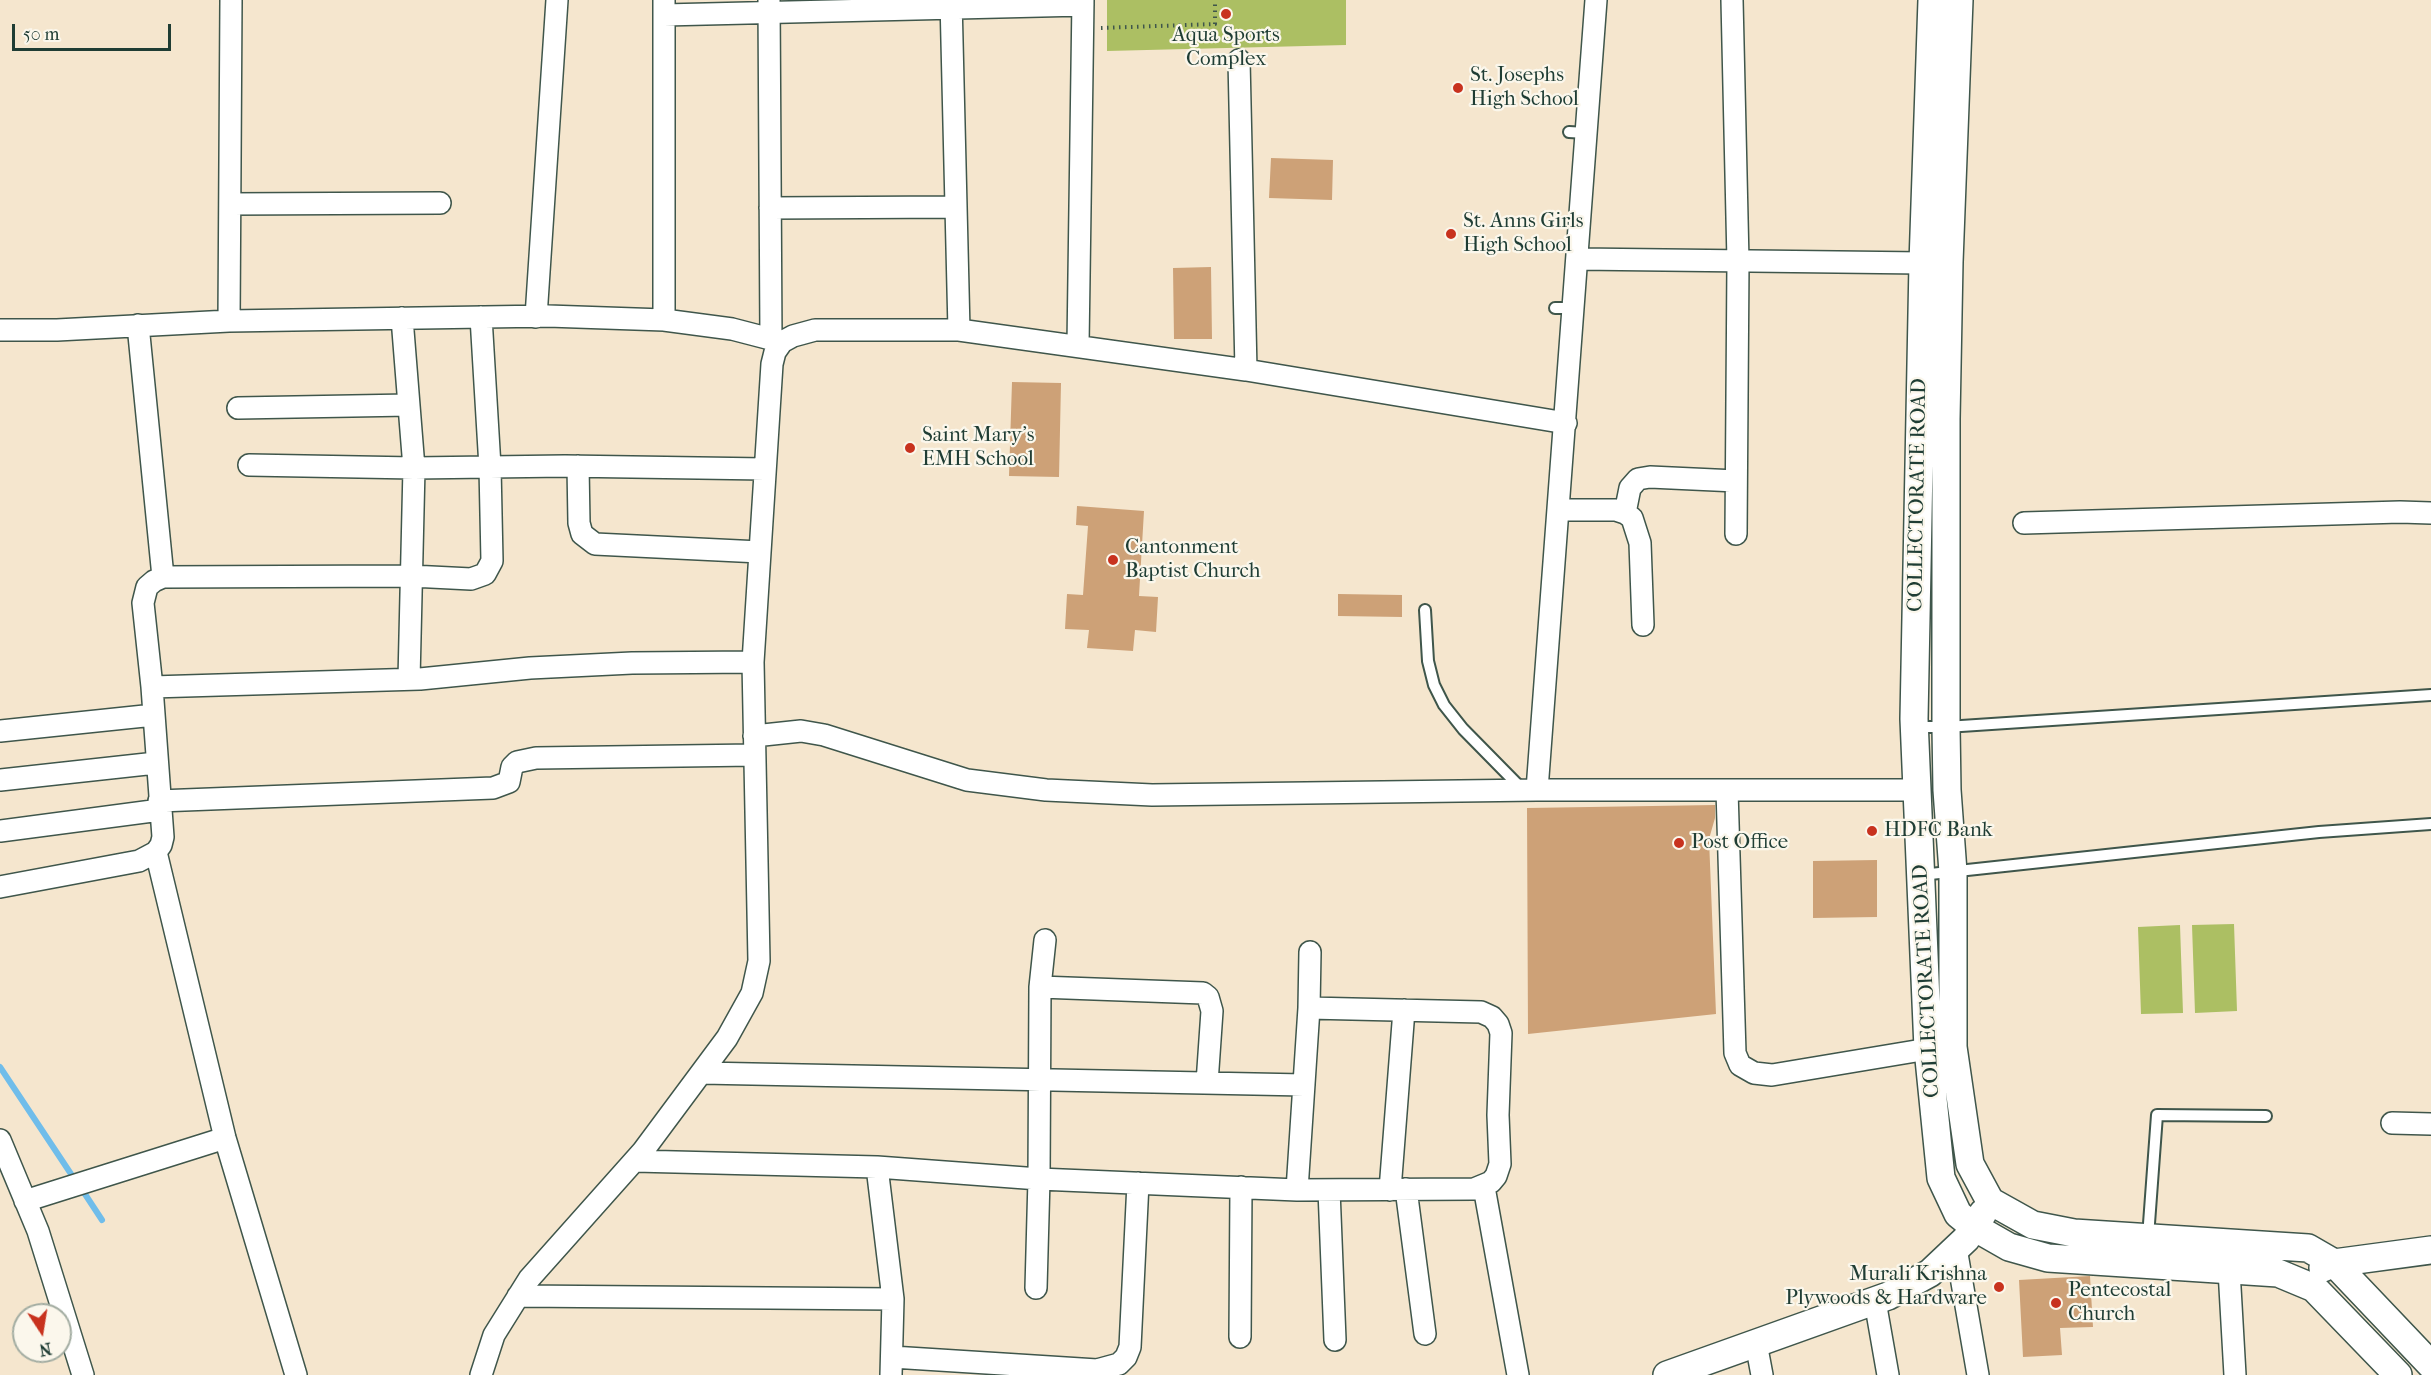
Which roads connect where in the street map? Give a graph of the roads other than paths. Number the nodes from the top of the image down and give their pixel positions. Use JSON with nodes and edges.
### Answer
{"nodes":[{"id":1,"x":231,"y":0,"type":"edge"},
{"id":2,"x":557,"y":0,"type":"edge"},
{"id":3,"x":1596,"y":0,"type":"edge"},
{"id":4,"x":1732,"y":0,"type":"edge"},
{"id":5,"x":1932,"y":0,"type":"edge"},
{"id":6,"x":1959,"y":0,"type":"edge"},
{"id":7,"x":1083,"y":3,"type":"edge"},
{"id":8,"x":951,"y":4,"type":"edge"},
{"id":9,"x":769,"y":6,"type":"edge"},
{"id":10,"x":664,"y":7,"type":"edge"},
{"id":11,"x":1239,"y":60,"type":"dead end"},
{"id":12,"x":440,"y":203,"type":"dead end"},
{"id":13,"x":230,"y":204,"type":"junction"},
{"id":14,"x":956,"y":207,"type":"junction"},
{"id":15,"x":770,"y":208,"type":"junction"},
{"id":16,"x":1578,"y":259,"type":"junction"},
{"id":17,"x":1738,"y":261,"type":"junction"},
{"id":18,"x":1923,"y":263,"type":"junction"},
{"id":19,"x":536,"y":316,"type":"junction"},
{"id":20,"x":481,"y":317,"type":"junction"},
{"id":21,"x":402,"y":318,"type":"junction"},
{"id":22,"x":664,"y":320,"type":"junction"},
{"id":23,"x":229,"y":321,"type":"junction"},
{"id":24,"x":138,"y":325,"type":"junction"},
{"id":25,"x":0,"y":330,"type":"edge"},
{"id":26,"x":959,"y":330,"type":"junction"},
{"id":27,"x":776,"y":341,"type":"junction"},
{"id":28,"x":1078,"y":345,"type":"junction"},
{"id":29,"x":1245,"y":370,"type":"junction"},
{"id":30,"x":409,"y":405,"type":"junction"},
{"id":31,"x":238,"y":408,"type":"dead end"},
{"id":32,"x":1566,"y":423,"type":"junction"},
{"id":33,"x":249,"y":465,"type":"dead end"},
{"id":34,"x":578,"y":466,"type":"junction"},
{"id":35,"x":490,"y":467,"type":"junction"},
{"id":36,"x":414,"y":468,"type":"junction"},
{"id":37,"x":765,"y":469,"type":"junction"},
{"id":38,"x":1736,"y":481,"type":"junction"},
{"id":39,"x":1559,"y":510,"type":"junction"},
{"id":40,"x":1625,"y":513,"type":"junction"},
{"id":41,"x":2431,"y":513,"type":"edge"},
{"id":42,"x":2024,"y":523,"type":"dead end"},
{"id":43,"x":1736,"y":534,"type":"dead end"},
{"id":44,"x":759,"y":552,"type":"junction"},
{"id":45,"x":411,"y":576,"type":"junction"},
{"id":46,"x":163,"y":577,"type":"junction"},
{"id":47,"x":1425,"y":610,"type":"dead end"},
{"id":48,"x":1643,"y":625,"type":"dead end"},
{"id":49,"x":753,"y":662,"type":"junction"},
{"id":50,"x":409,"y":679,"type":"junction"},
{"id":51,"x":152,"y":687,"type":"junction"},
{"id":52,"x":2431,"y":695,"type":"edge"},
{"id":53,"x":154,"y":715,"type":"junction"},
{"id":54,"x":1914,"y":726,"type":"junction"},
{"id":55,"x":1946,"y":727,"type":"junction"},
{"id":56,"x":0,"y":731,"type":"edge"},
{"id":57,"x":754,"y":745,"type":"junction"},
{"id":58,"x":156,"y":762,"type":"junction"},
{"id":59,"x":0,"y":780,"type":"edge"},
{"id":60,"x":1530,"y":790,"type":"junction"},
{"id":61,"x":1727,"y":790,"type":"junction"},
{"id":62,"x":1917,"y":790,"type":"junction"},
{"id":63,"x":159,"y":805,"type":"junction"},
{"id":64,"x":2431,"y":824,"type":"edge"},
{"id":65,"x":0,"y":831,"type":"edge"},
{"id":66,"x":156,"y":852,"type":"junction"},
{"id":67,"x":1953,"y":872,"type":"junction"},
{"id":68,"x":1920,"y":875,"type":"junction"},
{"id":69,"x":0,"y":887,"type":"edge"},
{"id":70,"x":1044,"y":940,"type":"dead end"},
{"id":71,"x":1310,"y":952,"type":"dead end"},
{"id":72,"x":1040,"y":987,"type":"junction"},
{"id":73,"x":1309,"y":1008,"type":"junction"},
{"id":74,"x":1404,"y":1010,"type":"junction"},
{"id":75,"x":1928,"y":1049,"type":"junction"},
{"id":76,"x":702,"y":1073,"type":"junction"},
{"id":77,"x":1040,"y":1080,"type":"junction"},
{"id":78,"x":1207,"y":1083,"type":"junction"},
{"id":79,"x":1304,"y":1085,"type":"junction"},
{"id":80,"x":2266,"y":1116,"type":"dead end"},
{"id":81,"x":2392,"y":1123,"type":"dead end"},
{"id":82,"x":2431,"y":1124,"type":"edge"},
{"id":83,"x":225,"y":1138,"type":"junction"},
{"id":84,"x":0,"y":1140,"type":"edge"},
{"id":85,"x":635,"y":1161,"type":"junction"},
{"id":86,"x":877,"y":1167,"type":"junction"},
{"id":87,"x":1039,"y":1179,"type":"junction"},
{"id":88,"x":1138,"y":1183,"type":"junction"},
{"id":89,"x":1484,"y":1186,"type":"junction"},
{"id":90,"x":1241,"y":1187,"type":"junction"},
{"id":91,"x":1297,"y":1190,"type":"junction"},
{"id":92,"x":1329,"y":1190,"type":"junction"},
{"id":93,"x":1398,"y":1190,"type":"junction"},
{"id":94,"x":25,"y":1201,"type":"junction"},
{"id":95,"x":1990,"y":1202,"type":"junction"},
{"id":96,"x":1974,"y":1227,"type":"junction"},
{"id":97,"x":2148,"y":1238,"type":"junction"},
{"id":98,"x":1956,"y":1248,"type":"junction"},
{"id":99,"x":2431,"y":1250,"type":"edge"},
{"id":100,"x":2334,"y":1263,"type":"junction"},
{"id":101,"x":2229,"y":1270,"type":"junction"},
{"id":102,"x":2294,"y":1280,"type":"junction"},
{"id":103,"x":1036,"y":1288,"type":"dead end"},
{"id":104,"x":518,"y":1296,"type":"junction"},
{"id":105,"x":893,"y":1299,"type":"junction"},
{"id":106,"x":1875,"y":1301,"type":"junction"},
{"id":107,"x":1425,"y":1334,"type":"dead end"},
{"id":108,"x":1240,"y":1337,"type":"dead end"},
{"id":109,"x":1335,"y":1340,"type":"dead end"},
{"id":110,"x":1756,"y":1343,"type":"junction"},
{"id":111,"x":2431,"y":1365,"type":"edge"},
{"id":112,"x":892,"y":1366,"type":"edge"},
{"id":113,"x":1002,"y":1370,"type":"edge"},
{"id":114,"x":83,"y":1375,"type":"edge"},
{"id":115,"x":296,"y":1375,"type":"edge"},
{"id":116,"x":482,"y":1375,"type":"edge"},
{"id":117,"x":1518,"y":1375,"type":"edge"},
{"id":118,"x":1667,"y":1375,"type":"edge"},
{"id":119,"x":1762,"y":1375,"type":"edge"},
{"id":120,"x":1888,"y":1375,"type":"edge"},
{"id":121,"x":1978,"y":1375,"type":"edge"},
{"id":122,"x":2235,"y":1375,"type":"edge"},
{"id":123,"x":2398,"y":1375,"type":"edge"}],
"edges":[{"from":1,"to":13,"type":"street"},
{"from":2,"to":19,"type":"street"},
{"from":3,"to":16,"type":"street"},
{"from":4,"to":17,"type":"street"},
{"from":5,"to":18,"type":"street","name":"COLLECTORATE ROAD"},
{"from":6,"to":55,"type":"street","name":"COLLECTORATE ROAD"},
{"from":7,"to":8,"type":"street"},
{"from":7,"to":28,"type":"street"},
{"from":8,"to":9,"type":"street"},
{"from":8,"to":14,"type":"street"},
{"from":9,"to":10,"type":"street"},
{"from":9,"to":15,"type":"street"},
{"from":10,"to":22,"type":"street"},
{"from":11,"to":29,"type":"street"},
{"from":12,"to":13,"type":"street"},
{"from":13,"to":23,"type":"street"},
{"from":14,"to":15,"type":"street"},
{"from":14,"to":26,"type":"street"},
{"from":15,"to":27,"type":"street"},
{"from":16,"to":17,"type":"street"},
{"from":16,"to":32,"type":"street"},
{"from":17,"to":18,"type":"street"},
{"from":17,"to":38,"type":"street"},
{"from":18,"to":54,"type":"street","name":"COLLECTORATE ROAD"},
{"from":19,"to":20,"type":"street"},
{"from":19,"to":22,"type":"street"},
{"from":20,"to":21,"type":"street"},
{"from":20,"to":35,"type":"street"},
{"from":21,"to":23,"type":"street"},
{"from":21,"to":30,"type":"street"},
{"from":22,"to":27,"type":"street"},
{"from":23,"to":24,"type":"street"},
{"from":24,"to":25,"type":"street"},
{"from":24,"to":46,"type":"street"},
{"from":26,"to":27,"type":"street"},
{"from":26,"to":28,"type":"street"},
{"from":27,"to":37,"type":"street"},
{"from":28,"to":29,"type":"street"},
{"from":29,"to":32,"type":"street"},
{"from":30,"to":31,"type":"street"},
{"from":30,"to":36,"type":"street"},
{"from":32,"to":39,"type":"street"},
{"from":33,"to":36,"type":"street"},
{"from":34,"to":35,"type":"street"},
{"from":34,"to":37,"type":"street"},
{"from":34,"to":44,"type":"street"},
{"from":35,"to":36,"type":"street"},
{"from":35,"to":45,"type":"street"},
{"from":36,"to":45,"type":"street"},
{"from":37,"to":44,"type":"street"},
{"from":38,"to":40,"type":"street"},
{"from":38,"to":43,"type":"street"},
{"from":39,"to":40,"type":"street"},
{"from":39,"to":60,"type":"street"},
{"from":40,"to":48,"type":"street"},
{"from":41,"to":42,"type":"street"},
{"from":44,"to":49,"type":"street"},
{"from":45,"to":46,"type":"street"},
{"from":45,"to":50,"type":"street"},
{"from":46,"to":51,"type":"street"},
{"from":47,"to":60,"type":"lane"},
{"from":49,"to":50,"type":"street"},
{"from":49,"to":57,"type":"street"},
{"from":50,"to":51,"type":"street"},
{"from":51,"to":53,"type":"street"},
{"from":52,"to":55,"type":"lane"},
{"from":53,"to":56,"type":"street"},
{"from":53,"to":58,"type":"street"},
{"from":54,"to":55,"type":"lane"},
{"from":54,"to":62,"type":"street","name":"COLLECTORATE ROAD"},
{"from":55,"to":67,"type":"street","name":"COLLECTORATE ROAD"},
{"from":57,"to":60,"type":"street"},
{"from":57,"to":63,"type":"street"},
{"from":57,"to":76,"type":"street"},
{"from":58,"to":59,"type":"street"},
{"from":58,"to":63,"type":"street"},
{"from":60,"to":61,"type":"street"},
{"from":61,"to":62,"type":"street"},
{"from":61,"to":75,"type":"street"},
{"from":62,"to":68,"type":"street","name":"COLLECTORATE ROAD"},
{"from":63,"to":65,"type":"street"},
{"from":63,"to":66,"type":"street"},
{"from":64,"to":67,"type":"lane"},
{"from":66,"to":69,"type":"street"},
{"from":66,"to":83,"type":"street"},
{"from":67,"to":68,"type":"lane"},
{"from":67,"to":95,"type":"street","name":"COLLECTORATE ROAD"},
{"from":68,"to":75,"type":"street","name":"COLLECTORATE ROAD"},
{"from":70,"to":72,"type":"street"},
{"from":71,"to":73,"type":"street"},
{"from":72,"to":77,"type":"street"},
{"from":72,"to":78,"type":"street"},
{"from":73,"to":74,"type":"street"},
{"from":73,"to":79,"type":"street"},
{"from":74,"to":89,"type":"street"},
{"from":74,"to":93,"type":"street"},
{"from":75,"to":96,"type":"street","name":"COLLECTORATE ROAD"},
{"from":76,"to":77,"type":"street"},
{"from":76,"to":85,"type":"street"},
{"from":77,"to":78,"type":"street"},
{"from":77,"to":87,"type":"street"},
{"from":78,"to":79,"type":"street"},
{"from":79,"to":91,"type":"street"},
{"from":80,"to":97,"type":"lane"},
{"from":81,"to":82,"type":"street"},
{"from":83,"to":94,"type":"street"},
{"from":83,"to":115,"type":"street"},
{"from":84,"to":94,"type":"street"},
{"from":85,"to":86,"type":"street"},
{"from":85,"to":104,"type":"street"},
{"from":86,"to":87,"type":"street"},
{"from":86,"to":105,"type":"street"},
{"from":87,"to":88,"type":"street"},
{"from":87,"to":103,"type":"street"},
{"from":88,"to":90,"type":"street"},
{"from":88,"to":113,"type":"street"},
{"from":89,"to":93,"type":"street"},
{"from":89,"to":117,"type":"street"},
{"from":90,"to":91,"type":"street"},
{"from":90,"to":108,"type":"street"},
{"from":91,"to":92,"type":"street"},
{"from":92,"to":93,"type":"street"},
{"from":92,"to":109,"type":"street"},
{"from":93,"to":107,"type":"street"},
{"from":94,"to":114,"type":"street"},
{"from":95,"to":96,"type":"street"},
{"from":95,"to":97,"type":"street"},
{"from":96,"to":98,"type":"street"},
{"from":96,"to":101,"type":"street","name":"COLLECTORATE ROAD"},
{"from":97,"to":100,"type":"street"},
{"from":98,"to":106,"type":"street"},
{"from":98,"to":121,"type":"street"},
{"from":99,"to":100,"type":"street"},
{"from":100,"to":102,"type":"street"},
{"from":100,"to":111,"type":"street"},
{"from":101,"to":102,"type":"street","name":"COLLECTORATE ROAD"},
{"from":101,"to":122,"type":"street"},
{"from":102,"to":123,"type":"street","name":"COLLECTORATE ROAD"},
{"from":104,"to":105,"type":"street"},
{"from":104,"to":116,"type":"street"},
{"from":105,"to":112,"type":"street"},
{"from":106,"to":110,"type":"street"},
{"from":106,"to":120,"type":"street"},
{"from":110,"to":118,"type":"street"},
{"from":110,"to":119,"type":"street"},
{"from":112,"to":113,"type":"street"}]}
